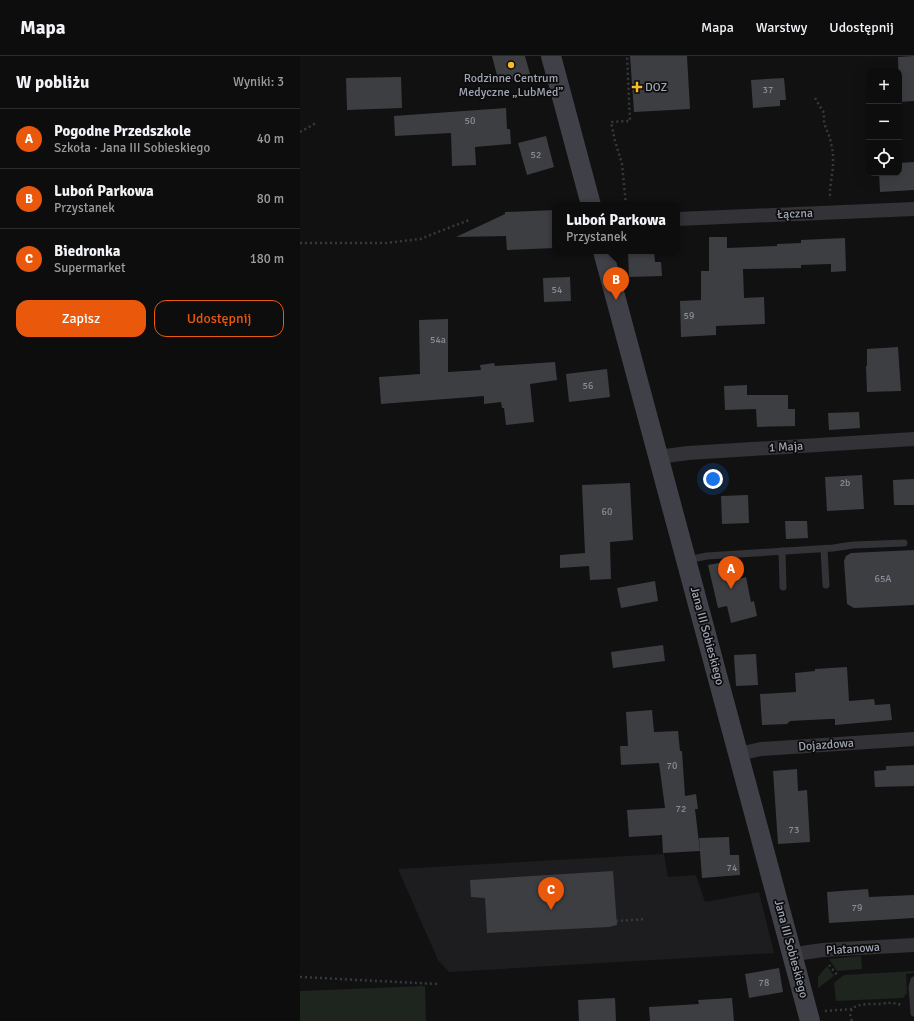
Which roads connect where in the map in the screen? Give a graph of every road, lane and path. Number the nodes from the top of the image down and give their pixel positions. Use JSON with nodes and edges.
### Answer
{"nodes":[{"id":1,"x":551,"y":56,"type":"edge"},
{"id":2,"x":627,"y":56,"type":"edge"},
{"id":3,"x":815,"y":98,"type":"dead end"},
{"id":4,"x":316,"y":123,"type":"dead end"},
{"id":5,"x":300,"y":132,"type":"edge"},
{"id":6,"x":590,"y":202,"type":"edge"},
{"id":7,"x":626,"y":202,"type":"edge"},
{"id":8,"x":914,"y":209,"type":"edge"},
{"id":9,"x":830,"y":212,"type":"junction"},
{"id":10,"x":680,"y":219,"type":"edge"},
{"id":11,"x":469,"y":220,"type":"dead end"},
{"id":12,"x":300,"y":243,"type":"edge"},
{"id":13,"x":604,"y":254,"type":"edge"},
{"id":14,"x":914,"y":440,"type":"edge"},
{"id":15,"x":658,"y":457,"type":"junction"},
{"id":16,"x":904,"y":543,"type":"dead end"},
{"id":17,"x":824,"y":549,"type":"junction"},
{"id":18,"x":782,"y":552,"type":"junction"},
{"id":19,"x":686,"y":560,"type":"junction"},
{"id":20,"x":826,"y":585,"type":"dead end"},
{"id":21,"x":783,"y":587,"type":"dead end"},
{"id":22,"x":914,"y":739,"type":"edge"},
{"id":23,"x":739,"y":754,"type":"junction"},
{"id":24,"x":646,"y":919,"type":"dead end"},
{"id":25,"x":616,"y":921,"type":"dead end"},
{"id":26,"x":914,"y":945,"type":"edge"},
{"id":27,"x":792,"y":955,"type":"junction"},
{"id":28,"x":825,"y":964,"type":"dead end"},
{"id":29,"x":838,"y":976,"type":"dead end"},
{"id":30,"x":300,"y":977,"type":"edge"},
{"id":31,"x":914,"y":980,"type":"edge"},
{"id":32,"x":438,"y":984,"type":"dead end"},
{"id":33,"x":895,"y":1003,"type":"dead end"},
{"id":34,"x":853,"y":1009,"type":"junction"},
{"id":35,"x":914,"y":1013,"type":"edge"},
{"id":36,"x":816,"y":1016,"type":"edge"},
{"id":37,"x":852,"y":1021,"type":"edge"}],
"edges":[{"from":1,"to":6,"type":"street"},
{"from":2,"to":7,"type":"path"},
{"from":3,"to":9,"type":"path"},
{"from":4,"to":5,"type":"path"},
{"from":8,"to":9,"type":"street","name":"Łączna"},
{"from":9,"to":10,"type":"street","name":"Łączna"},
{"from":11,"to":12,"type":"path"},
{"from":13,"to":15,"type":"street","name":"Jana III Sobieskiego"},
{"from":14,"to":15,"type":"street","name":"1 Maja"},
{"from":15,"to":19,"type":"street","name":"Jana III Sobieskiego"},
{"from":16,"to":17,"type":"lane"},
{"from":17,"to":18,"type":"lane"},
{"from":17,"to":20,"type":"lane"},
{"from":18,"to":19,"type":"lane"},
{"from":18,"to":21,"type":"lane"},
{"from":19,"to":23,"type":"street","name":"Jana III Sobieskiego"},
{"from":22,"to":23,"type":"street","name":"Dojazdowa"},
{"from":23,"to":27,"type":"street","name":"Jana III Sobieskiego"},
{"from":24,"to":25,"type":"path"},
{"from":26,"to":27,"type":"street","name":"Platanowa"},
{"from":27,"to":36,"type":"street","name":"Jana III Sobieskiego"},
{"from":28,"to":29,"type":"path"},
{"from":30,"to":32,"type":"path"},
{"from":31,"to":35,"type":"lane"},
{"from":33,"to":34,"type":"path"},
{"from":34,"to":36,"type":"path"},
{"from":34,"to":37,"type":"path"}]}
